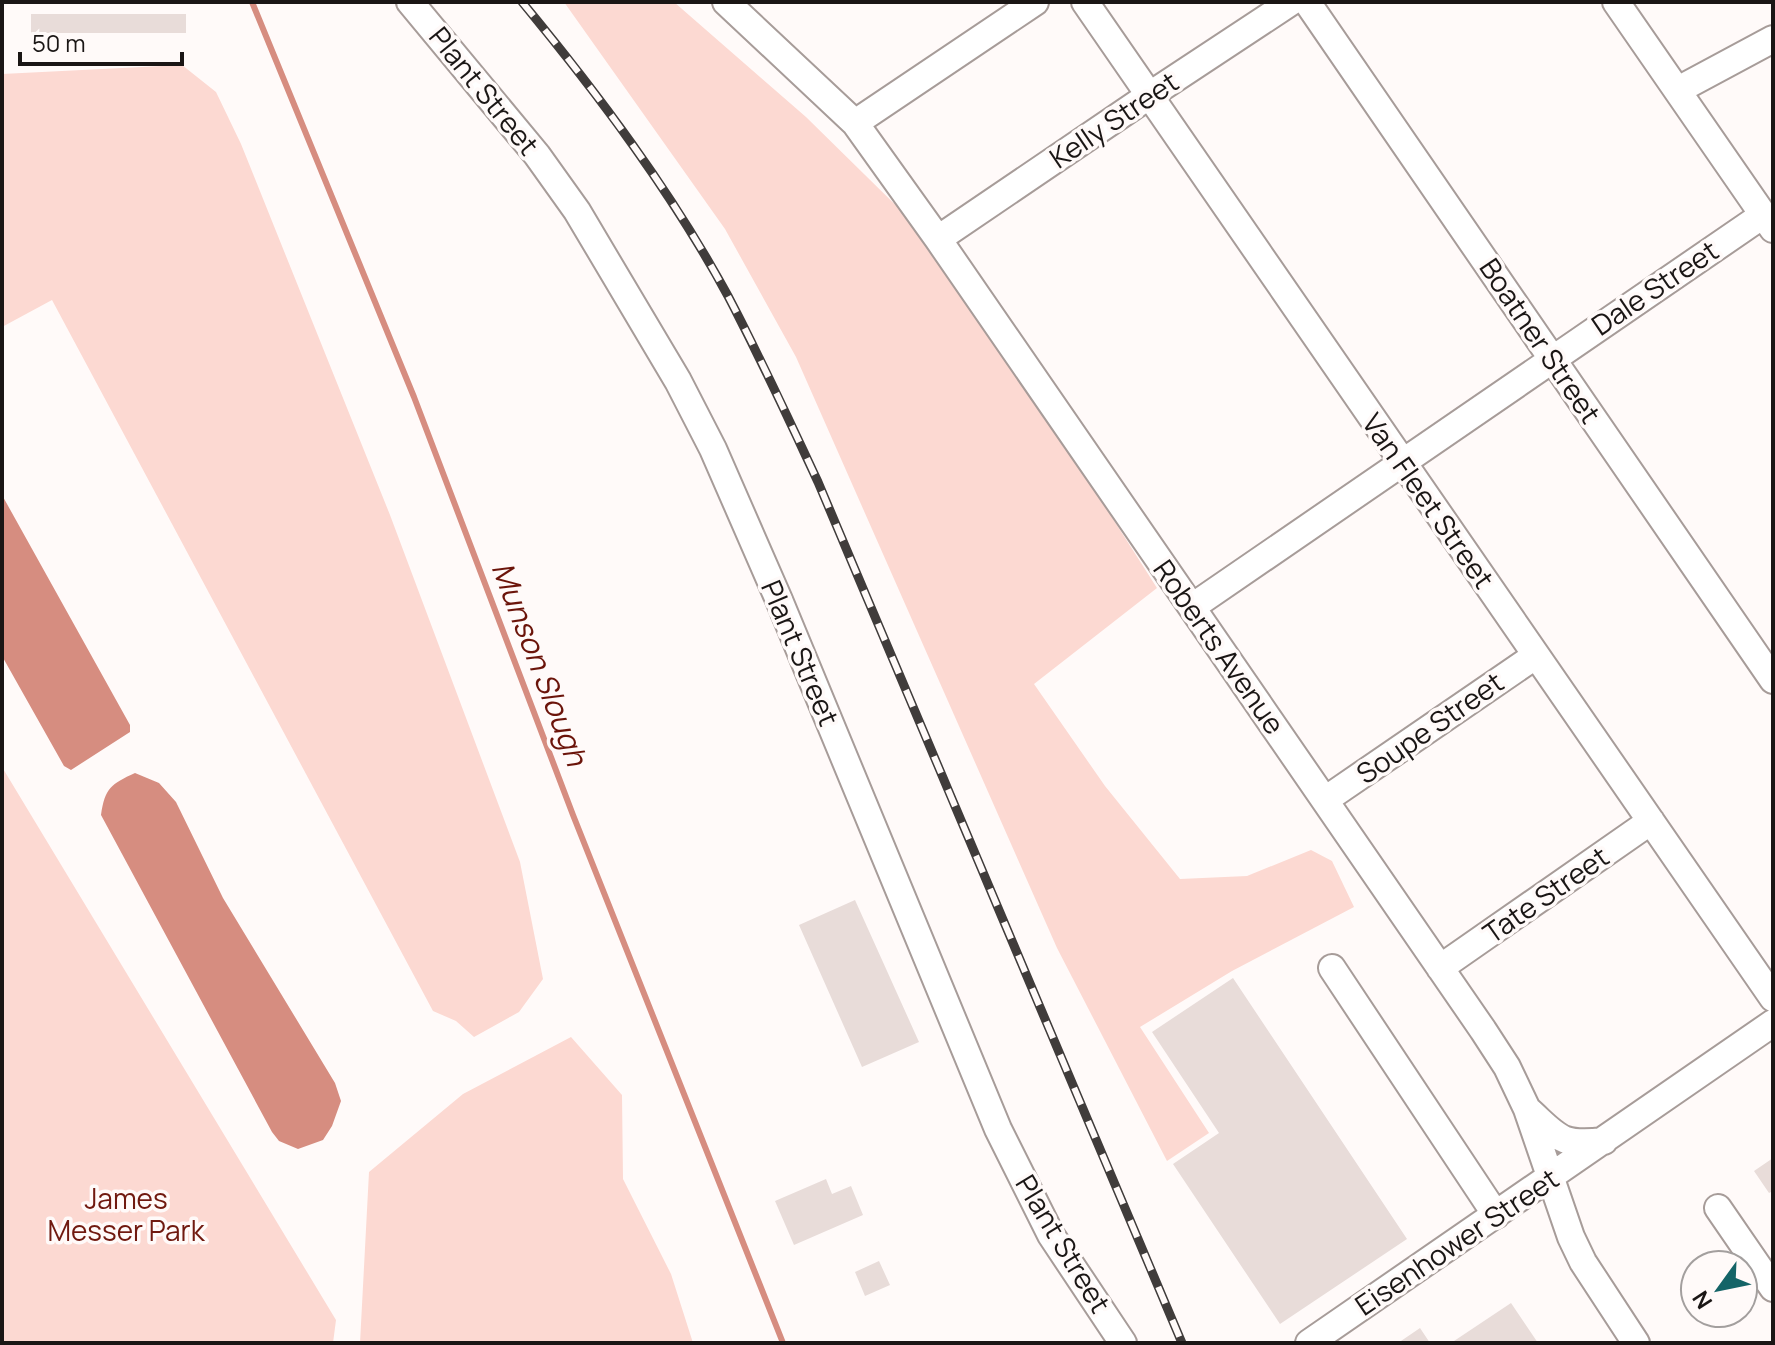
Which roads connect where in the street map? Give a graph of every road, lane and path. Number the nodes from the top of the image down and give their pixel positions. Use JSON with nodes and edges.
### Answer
{"nodes":[{"id":1,"x":410,"y":2,"type":"edge"},
{"id":2,"x":726,"y":2,"type":"edge"},
{"id":3,"x":1035,"y":2,"type":"edge"},
{"id":4,"x":1085,"y":2,"type":"edge"},
{"id":5,"x":1291,"y":2,"type":"edge"},
{"id":6,"x":1307,"y":2,"type":"edge"},
{"id":7,"x":1616,"y":2,"type":"edge"},
{"id":8,"x":1773,"y":39,"type":"edge"},
{"id":9,"x":1678,"y":90,"type":"junction"},
{"id":10,"x":1150,"y":95,"type":"junction"},
{"id":11,"x":855,"y":123,"type":"junction"},
{"id":12,"x":1768,"y":222,"type":"edge"},
{"id":13,"x":938,"y":239,"type":"junction"},
{"id":14,"x":1552,"y":358,"type":"junction"},
{"id":15,"x":1401,"y":462,"type":"junction"},
{"id":16,"x":1192,"y":607,"type":"junction"},
{"id":17,"x":1535,"y":656,"type":"junction"},
{"id":18,"x":1773,"y":680,"type":"edge"},
{"id":19,"x":1325,"y":800,"type":"junction"},
{"id":20,"x":1651,"y":821,"type":"junction"},
{"id":21,"x":1332,"y":968,"type":"dead end"},
{"id":22,"x":1440,"y":968,"type":"junction"},
{"id":23,"x":1773,"y":998,"type":"edge"},
{"id":24,"x":1773,"y":1023,"type":"edge"},
{"id":25,"x":1527,"y":1109,"type":"junction"},
{"id":26,"x":1604,"y":1141,"type":"junction"},
{"id":27,"x":1549,"y":1178,"type":"junction"},
{"id":28,"x":1718,"y":1208,"type":"dead end"},
{"id":29,"x":1496,"y":1215,"type":"junction"},
{"id":30,"x":1773,"y":1288,"type":"edge"},
{"id":31,"x":1123,"y":1343,"type":"edge"},
{"id":32,"x":1309,"y":1343,"type":"edge"},
{"id":33,"x":1636,"y":1343,"type":"edge"}],
"edges":[{"from":1,"to":31,"type":"street","name":"Plant Street"},
{"from":2,"to":11,"type":"street","name":"Roberts Avenue"},
{"from":3,"to":11,"type":"street"},
{"from":4,"to":10,"type":"street","name":"Van Fleet Street"},
{"from":5,"to":10,"type":"street","name":"Kelly Street"},
{"from":6,"to":14,"type":"street","name":"Boatner Street"},
{"from":7,"to":9,"type":"street"},
{"from":8,"to":9,"type":"street"},
{"from":9,"to":12,"type":"street"},
{"from":10,"to":13,"type":"street","name":"Kelly Street"},
{"from":10,"to":15,"type":"street","name":"Van Fleet Street"},
{"from":11,"to":13,"type":"street","name":"Roberts Avenue"},
{"from":12,"to":14,"type":"street","name":"Dale Street"},
{"from":13,"to":16,"type":"street","name":"Roberts Avenue"},
{"from":14,"to":15,"type":"street","name":"Dale Street"},
{"from":14,"to":18,"type":"street","name":"Boatner Street"},
{"from":15,"to":16,"type":"street","name":"Dale Street"},
{"from":15,"to":17,"type":"street","name":"Van Fleet Street"},
{"from":16,"to":19,"type":"street","name":"Roberts Avenue"},
{"from":17,"to":19,"type":"street","name":"Soupe Street"},
{"from":17,"to":20,"type":"street","name":"Van Fleet Street"},
{"from":19,"to":22,"type":"street","name":"Roberts Avenue"},
{"from":20,"to":22,"type":"street","name":"Tate Street"},
{"from":20,"to":23,"type":"street","name":"Van Fleet Street"},
{"from":21,"to":29,"type":"street"},
{"from":22,"to":25,"type":"street","name":"Roberts Avenue"},
{"from":24,"to":26,"type":"street","name":"Eisenhower Street"},
{"from":25,"to":26,"type":"street","name":"Eisenhower Street"},
{"from":25,"to":27,"type":"street","name":"Roberts Avenue"},
{"from":26,"to":27,"type":"street","name":"Eisenhower Street"},
{"from":27,"to":29,"type":"street","name":"Eisenhower Street"},
{"from":27,"to":33,"type":"street","name":"Roberts Avenue"},
{"from":28,"to":30,"type":"street"},
{"from":29,"to":32,"type":"street","name":"Eisenhower Street"}]}
